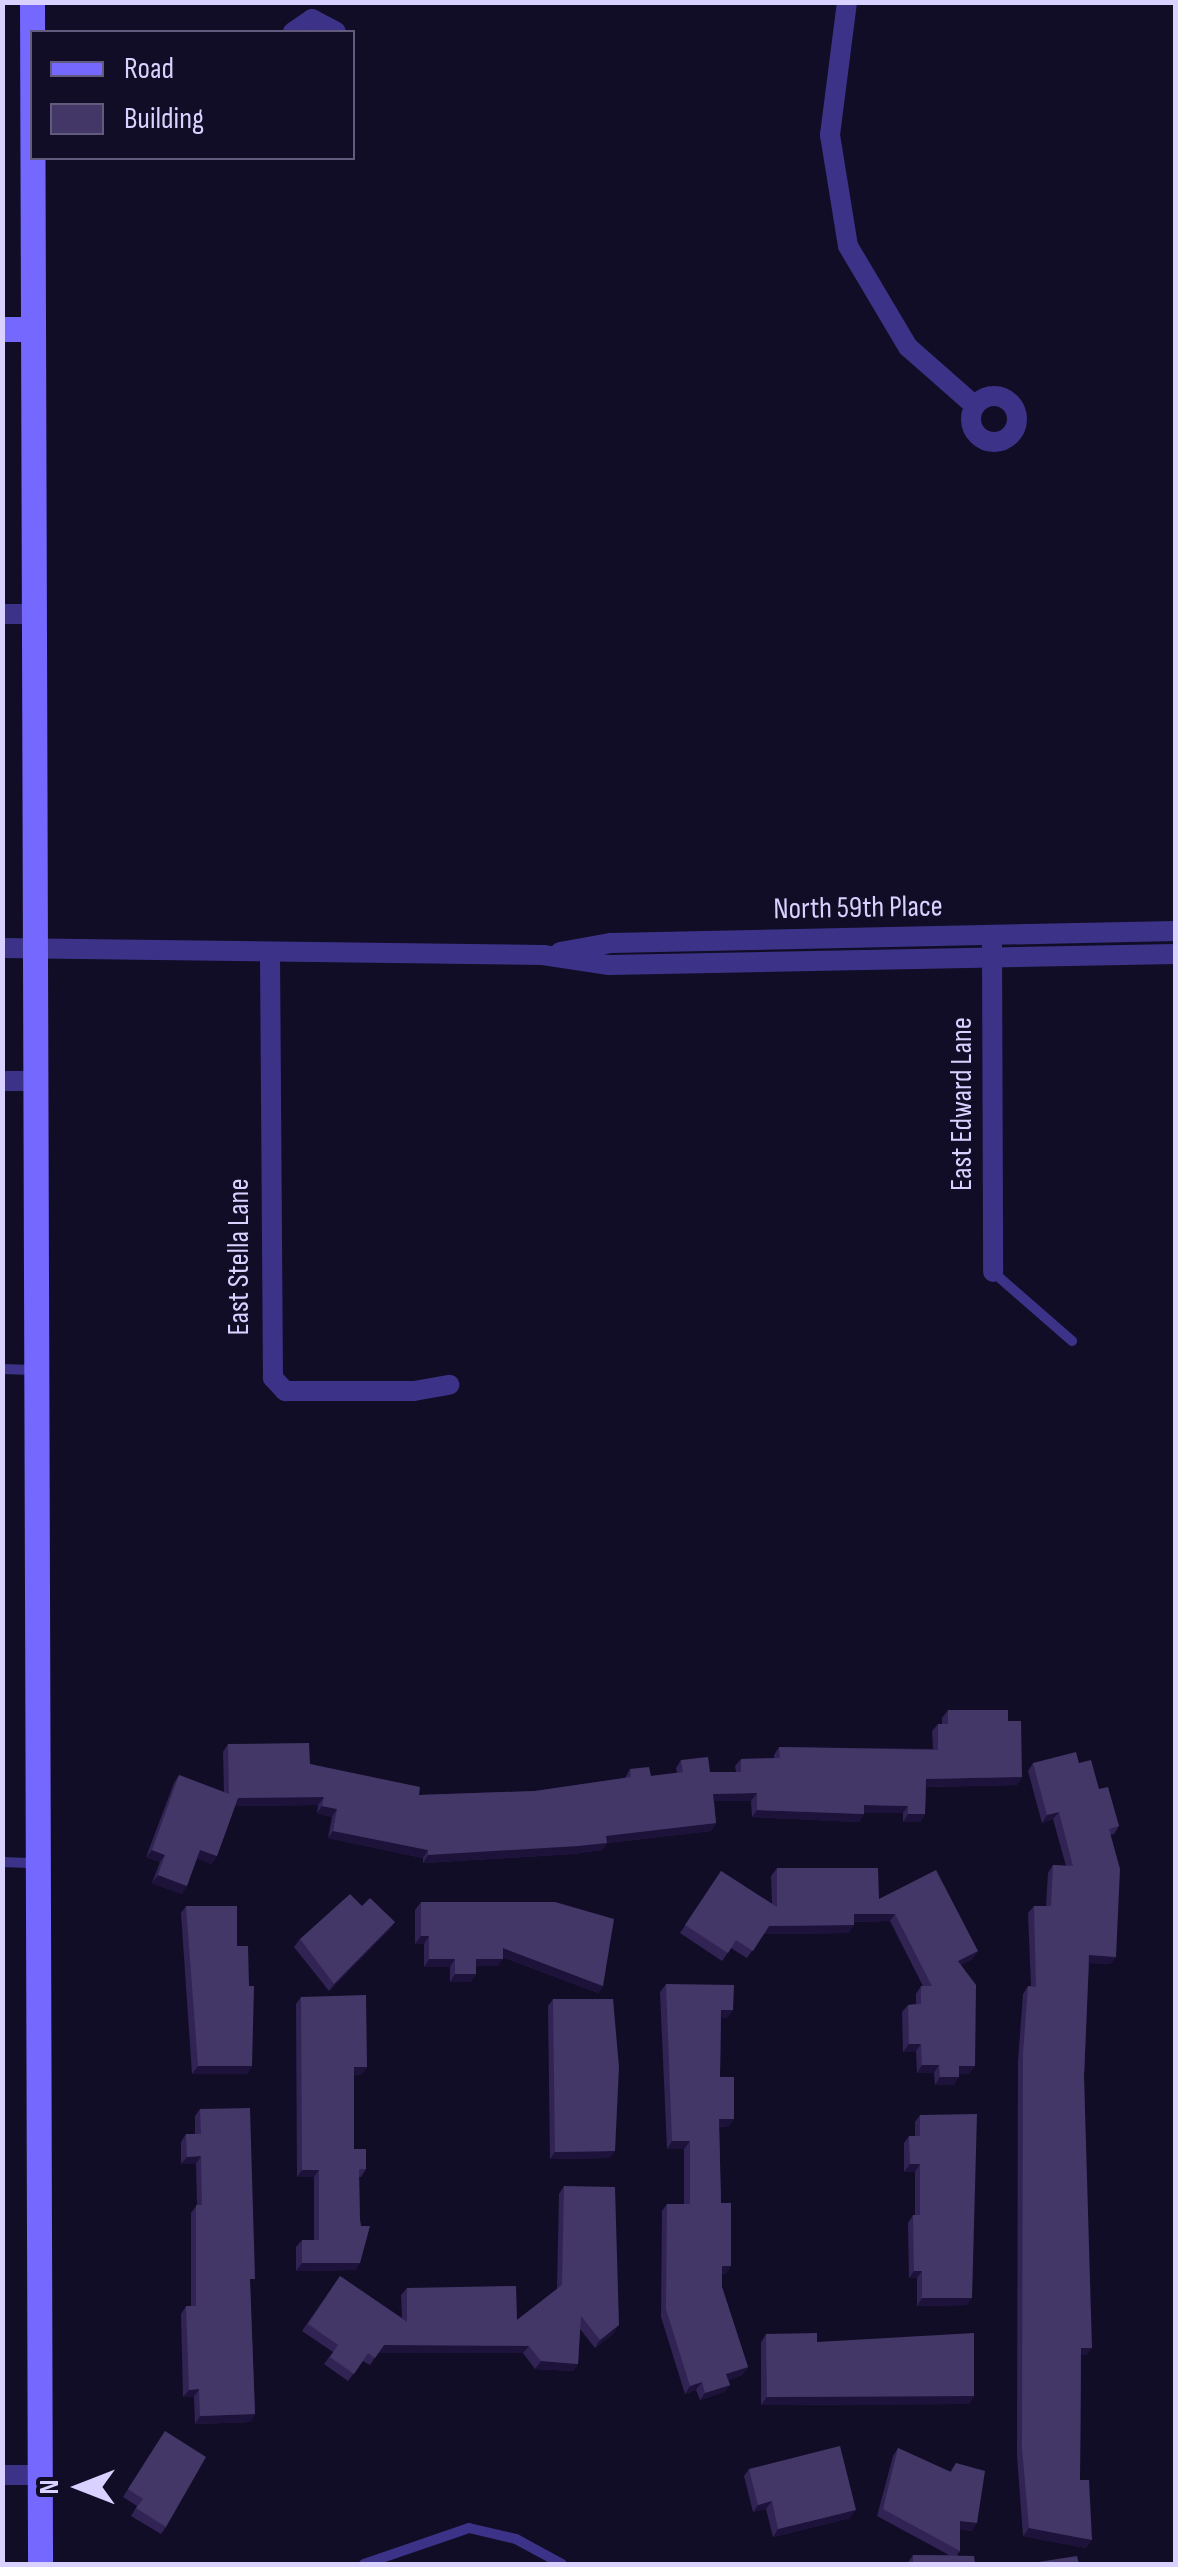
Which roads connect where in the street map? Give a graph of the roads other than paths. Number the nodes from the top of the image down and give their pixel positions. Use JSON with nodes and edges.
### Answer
{"nodes":[{"id":1,"x":32,"y":2,"type":"edge"},
{"id":2,"x":846,"y":2,"type":"edge"},
{"id":3,"x":298,"y":19,"type":"edge"},
{"id":4,"x":32,"y":30,"type":"edge"},
{"id":5,"x":334,"y":30,"type":"edge"},
{"id":6,"x":32,"y":160,"type":"edge"},
{"id":7,"x":2,"y":330,"type":"edge"},
{"id":8,"x":32,"y":330,"type":"junction"},
{"id":9,"x":975,"y":406,"type":"dead end"},
{"id":10,"x":2,"y":614,"type":"edge"},
{"id":11,"x":31,"y":614,"type":"junction"},
{"id":12,"x":1176,"y":931,"type":"edge"},
{"id":13,"x":992,"y":935,"type":"junction"},
{"id":14,"x":2,"y":948,"type":"edge"},
{"id":15,"x":30,"y":948,"type":"junction"},
{"id":16,"x":270,"y":953,"type":"junction"},
{"id":17,"x":1176,"y":954,"type":"edge"},
{"id":18,"x":543,"y":955,"type":"junction"},
{"id":19,"x":992,"y":958,"type":"junction"},
{"id":20,"x":2,"y":1080,"type":"edge"},
{"id":21,"x":32,"y":1081,"type":"junction"},
{"id":22,"x":993,"y":1272,"type":"joint"},
{"id":23,"x":1072,"y":1341,"type":"dead end"},
{"id":24,"x":2,"y":1369,"type":"edge"},
{"id":25,"x":32,"y":1370,"type":"junction"},
{"id":26,"x":449,"y":1385,"type":"dead end"},
{"id":27,"x":2,"y":1862,"type":"edge"},
{"id":28,"x":36,"y":1864,"type":"junction"},
{"id":29,"x":2,"y":2475,"type":"edge"},
{"id":30,"x":38,"y":2475,"type":"junction"},
{"id":31,"x":40,"y":2564,"type":"edge"},
{"id":32,"x":364,"y":2564,"type":"edge"},
{"id":33,"x":562,"y":2564,"type":"edge"}],
"edges":[{"from":1,"to":4,"type":"main road"},
{"from":2,"to":9,"type":"street"},
{"from":3,"to":5,"type":"street"},
{"from":6,"to":8,"type":"main road"},
{"from":7,"to":8,"type":"main road"},
{"from":8,"to":11,"type":"main road"},
{"from":10,"to":11,"type":"street"},
{"from":11,"to":15,"type":"main road"},
{"from":12,"to":13,"type":"street","name":"North 59th Place"},
{"from":13,"to":18,"type":"street","name":"North 59th Place"},
{"from":13,"to":19,"type":"street","name":"East Edward Lane"},
{"from":14,"to":15,"type":"street","name":"North 59th Place"},
{"from":15,"to":16,"type":"street","name":"North 59th Place"},
{"from":15,"to":21,"type":"main road"},
{"from":16,"to":18,"type":"street","name":"North 59th Place"},
{"from":16,"to":26,"type":"street","name":"East Stella Lane"},
{"from":17,"to":19,"type":"street","name":"North 59th Place"},
{"from":18,"to":19,"type":"street","name":"North 59th Place"},
{"from":19,"to":22,"type":"street","name":"East Edward Lane"},
{"from":20,"to":21,"type":"street"},
{"from":21,"to":25,"type":"main road"},
{"from":22,"to":23,"type":"lane"},
{"from":24,"to":25,"type":"lane"},
{"from":25,"to":28,"type":"main road"},
{"from":27,"to":28,"type":"lane"},
{"from":28,"to":30,"type":"main road"},
{"from":29,"to":30,"type":"street"},
{"from":30,"to":31,"type":"main road"},
{"from":32,"to":33,"type":"lane"}]}
